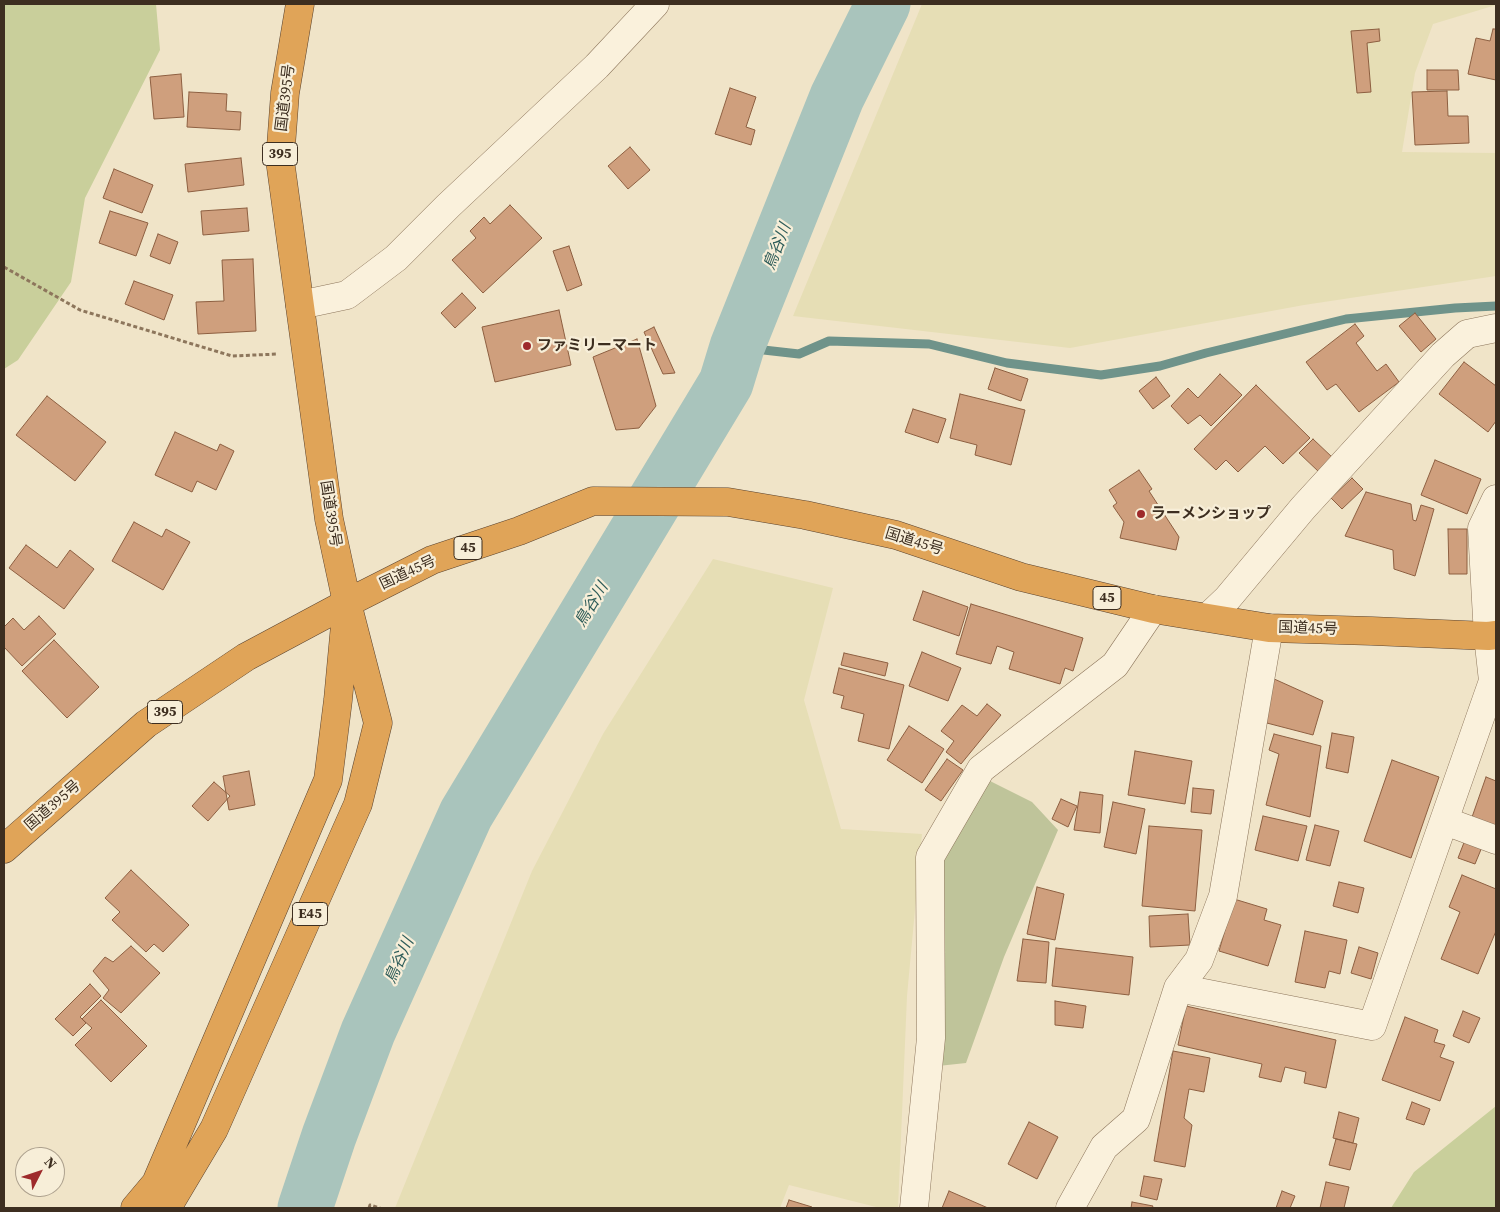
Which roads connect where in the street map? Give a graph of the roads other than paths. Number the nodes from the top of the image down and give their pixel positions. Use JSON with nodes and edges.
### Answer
{"nodes":[{"id":1,"x":300,"y":4,"type":"edge"},
{"id":2,"x":655,"y":4,"type":"edge"},
{"id":3,"x":300,"y":305,"type":"junction"},
{"id":4,"x":1496,"y":328,"type":"edge"},
{"id":5,"x":1496,"y":499,"type":"edge"},
{"id":6,"x":346,"y":603,"type":"junction"},
{"id":7,"x":1153,"y":609,"type":"junction"},
{"id":8,"x":1208,"y":617,"type":"junction"},
{"id":9,"x":1269,"y":628,"type":"junction"},
{"id":10,"x":1492,"y":636,"type":"edge"},
{"id":11,"x":1445,"y":821,"type":"junction"},
{"id":12,"x":1496,"y":840,"type":"edge"},
{"id":13,"x":5,"y":846,"type":"edge"},
{"id":14,"x":1178,"y":988,"type":"junction"},
{"id":15,"x":135,"y":1208,"type":"edge"},
{"id":16,"x":167,"y":1208,"type":"edge"},
{"id":17,"x":914,"y":1208,"type":"edge"},
{"id":18,"x":1070,"y":1208,"type":"edge"}],
"edges":[{"from":1,"to":3,"type":"highway","name":"国道395号","number":"395"},
{"from":2,"to":3,"type":"street"},
{"from":3,"to":6,"type":"highway","name":"国道395号","number":"395"},
{"from":4,"to":8,"type":"street"},
{"from":5,"to":10,"type":"street"},
{"from":6,"to":7,"type":"highway","name":"国道45号","number":"45"},
{"from":6,"to":13,"type":"highway","name":"国道395号","number":"395"},
{"from":6,"to":15,"type":"highway","number":"E45"},
{"from":6,"to":16,"type":"highway","number":"E45"},
{"from":7,"to":8,"type":"highway","name":"国道45号","number":"45"},
{"from":7,"to":17,"type":"street"},
{"from":8,"to":9,"type":"highway","name":"国道45号","number":"45"},
{"from":9,"to":10,"type":"highway","name":"国道45号","number":"45"},
{"from":9,"to":14,"type":"street"},
{"from":10,"to":11,"type":"street"},
{"from":11,"to":12,"type":"street"},
{"from":11,"to":14,"type":"street"},
{"from":14,"to":18,"type":"street"}]}
